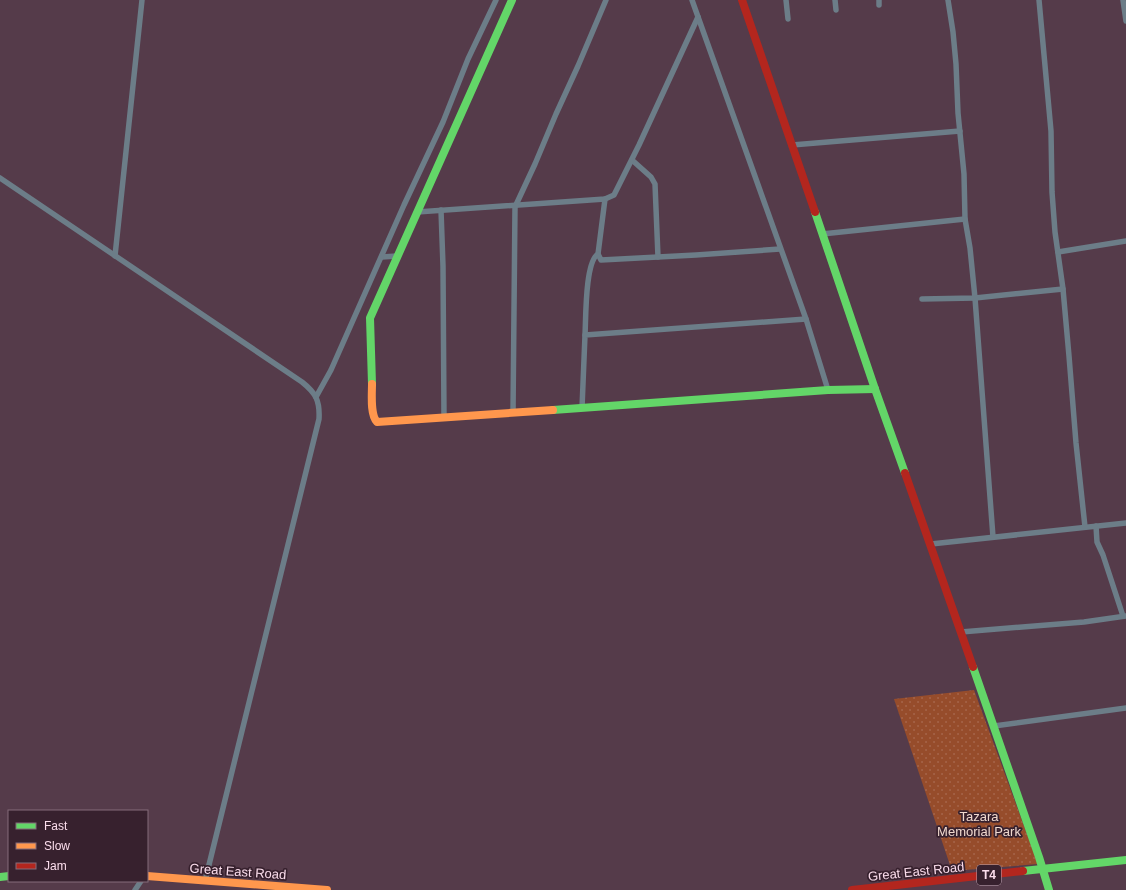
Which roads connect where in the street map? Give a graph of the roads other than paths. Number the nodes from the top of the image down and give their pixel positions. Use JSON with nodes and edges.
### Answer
{"nodes":[{"id":1,"x":142,"y":0,"type":"edge"},
{"id":2,"x":496,"y":0,"type":"edge"},
{"id":3,"x":512,"y":0,"type":"edge"},
{"id":4,"x":606,"y":0,"type":"edge"},
{"id":5,"x":692,"y":0,"type":"edge"},
{"id":6,"x":742,"y":0,"type":"edge"},
{"id":7,"x":786,"y":0,"type":"edge"},
{"id":8,"x":836,"y":0,"type":"edge"},
{"id":9,"x":948,"y":0,"type":"edge"},
{"id":10,"x":1039,"y":0,"type":"edge"},
{"id":11,"x":1124,"y":0,"type":"edge"},
{"id":12,"x":836,"y":10,"type":"dead end"},
{"id":13,"x":698,"y":17,"type":"junction"},
{"id":14,"x":788,"y":19,"type":"dead end"},
{"id":15,"x":1126,"y":22,"type":"edge"},
{"id":16,"x":960,"y":131,"type":"junction"},
{"id":17,"x":792,"y":145,"type":"junction"},
{"id":18,"x":632,"y":160,"type":"junction"},
{"id":19,"x":0,"y":178,"type":"edge"},
{"id":20,"x":605,"y":199,"type":"junction"},
{"id":21,"x":516,"y":205,"type":"junction"},
{"id":22,"x":441,"y":210,"type":"junction"},
{"id":23,"x":417,"y":212,"type":"junction"},
{"id":24,"x":965,"y":219,"type":"junction"},
{"id":25,"x":822,"y":234,"type":"junction"},
{"id":26,"x":1126,"y":241,"type":"edge"},
{"id":27,"x":780,"y":249,"type":"junction"},
{"id":28,"x":1058,"y":252,"type":"junction"},
{"id":29,"x":598,"y":254,"type":"junction"},
{"id":30,"x":115,"y":256,"type":"junction"},
{"id":31,"x":398,"y":256,"type":"junction"},
{"id":32,"x":382,"y":257,"type":"junction"},
{"id":33,"x":658,"y":257,"type":"junction"},
{"id":34,"x":1063,"y":289,"type":"junction"},
{"id":35,"x":976,"y":298,"type":"junction"},
{"id":36,"x":922,"y":299,"type":"dead end"},
{"id":37,"x":806,"y":319,"type":"junction"},
{"id":38,"x":586,"y":334,"type":"junction"},
{"id":39,"x":875,"y":389,"type":"junction"},
{"id":40,"x":828,"y":390,"type":"junction"},
{"id":41,"x":316,"y":397,"type":"junction"},
{"id":42,"x":582,"y":408,"type":"junction"},
{"id":43,"x":513,"y":413,"type":"junction"},
{"id":44,"x":444,"y":418,"type":"junction"},
{"id":45,"x":1126,"y":523,"type":"edge"},
{"id":46,"x":1096,"y":526,"type":"junction"},
{"id":47,"x":1085,"y":527,"type":"junction"},
{"id":48,"x":993,"y":537,"type":"junction"},
{"id":49,"x":931,"y":544,"type":"junction"},
{"id":50,"x":1125,"y":616,"type":"edge"},
{"id":51,"x":961,"y":632,"type":"junction"},
{"id":52,"x":1126,"y":708,"type":"edge"},
{"id":53,"x":994,"y":726,"type":"junction"},
{"id":54,"x":1126,"y":860,"type":"edge"},
{"id":55,"x":1043,"y":868,"type":"junction"},
{"id":56,"x":148,"y":876,"type":"edge"},
{"id":57,"x":205,"y":881,"type":"junction"},
{"id":58,"x":326,"y":890,"type":"edge"},
{"id":59,"x":852,"y":890,"type":"edge"},
{"id":60,"x":1049,"y":890,"type":"edge"}],
"edges":[{"from":1,"to":30,"type":"street"},
{"from":2,"to":32,"type":"street"},
{"from":3,"to":23,"type":"main road"},
{"from":4,"to":21,"type":"street"},
{"from":5,"to":13,"type":"street"},
{"from":6,"to":17,"type":"main road"},
{"from":7,"to":14,"type":"street"},
{"from":8,"to":12,"type":"street"},
{"from":9,"to":16,"type":"street"},
{"from":10,"to":28,"type":"street"},
{"from":11,"to":15,"type":"street"},
{"from":13,"to":18,"type":"street"},
{"from":13,"to":27,"type":"street"},
{"from":16,"to":17,"type":"street"},
{"from":16,"to":24,"type":"street"},
{"from":17,"to":25,"type":"main road"},
{"from":18,"to":20,"type":"street"},
{"from":18,"to":33,"type":"street"},
{"from":19,"to":30,"type":"street"},
{"from":20,"to":21,"type":"street"},
{"from":20,"to":29,"type":"street"},
{"from":21,"to":22,"type":"street"},
{"from":21,"to":43,"type":"street"},
{"from":22,"to":23,"type":"street"},
{"from":22,"to":44,"type":"street"},
{"from":23,"to":31,"type":"main road"},
{"from":24,"to":25,"type":"street"},
{"from":24,"to":35,"type":"street"},
{"from":25,"to":39,"type":"main road"},
{"from":26,"to":28,"type":"street"},
{"from":27,"to":33,"type":"street"},
{"from":27,"to":37,"type":"street"},
{"from":28,"to":34,"type":"street"},
{"from":29,"to":33,"type":"street"},
{"from":29,"to":38,"type":"street"},
{"from":30,"to":41,"type":"street"},
{"from":31,"to":32,"type":"street"},
{"from":31,"to":44,"type":"main road"},
{"from":32,"to":41,"type":"street"},
{"from":34,"to":35,"type":"street"},
{"from":34,"to":47,"type":"street"},
{"from":35,"to":36,"type":"street"},
{"from":35,"to":48,"type":"street"},
{"from":37,"to":38,"type":"street"},
{"from":37,"to":40,"type":"street"},
{"from":38,"to":42,"type":"street"},
{"from":39,"to":40,"type":"main road"},
{"from":39,"to":49,"type":"main road"},
{"from":40,"to":42,"type":"main road"},
{"from":41,"to":57,"type":"street"},
{"from":42,"to":43,"type":"main road"},
{"from":43,"to":44,"type":"main road"},
{"from":45,"to":46,"type":"street"},
{"from":46,"to":47,"type":"street"},
{"from":46,"to":50,"type":"street"},
{"from":47,"to":48,"type":"street"},
{"from":48,"to":49,"type":"street"},
{"from":49,"to":51,"type":"main road"},
{"from":50,"to":51,"type":"street"},
{"from":51,"to":53,"type":"main road"},
{"from":52,"to":53,"type":"street"},
{"from":53,"to":55,"type":"main road"},
{"from":54,"to":55,"type":"main road","name":"Great East Road","number":"T4"},
{"from":55,"to":59,"type":"main road","name":"Great East Road","number":"T4"},
{"from":55,"to":60,"type":"main road"},
{"from":56,"to":57,"type":"main road","name":"Great East Road"},
{"from":57,"to":58,"type":"main road","name":"Great East Road"}]}
